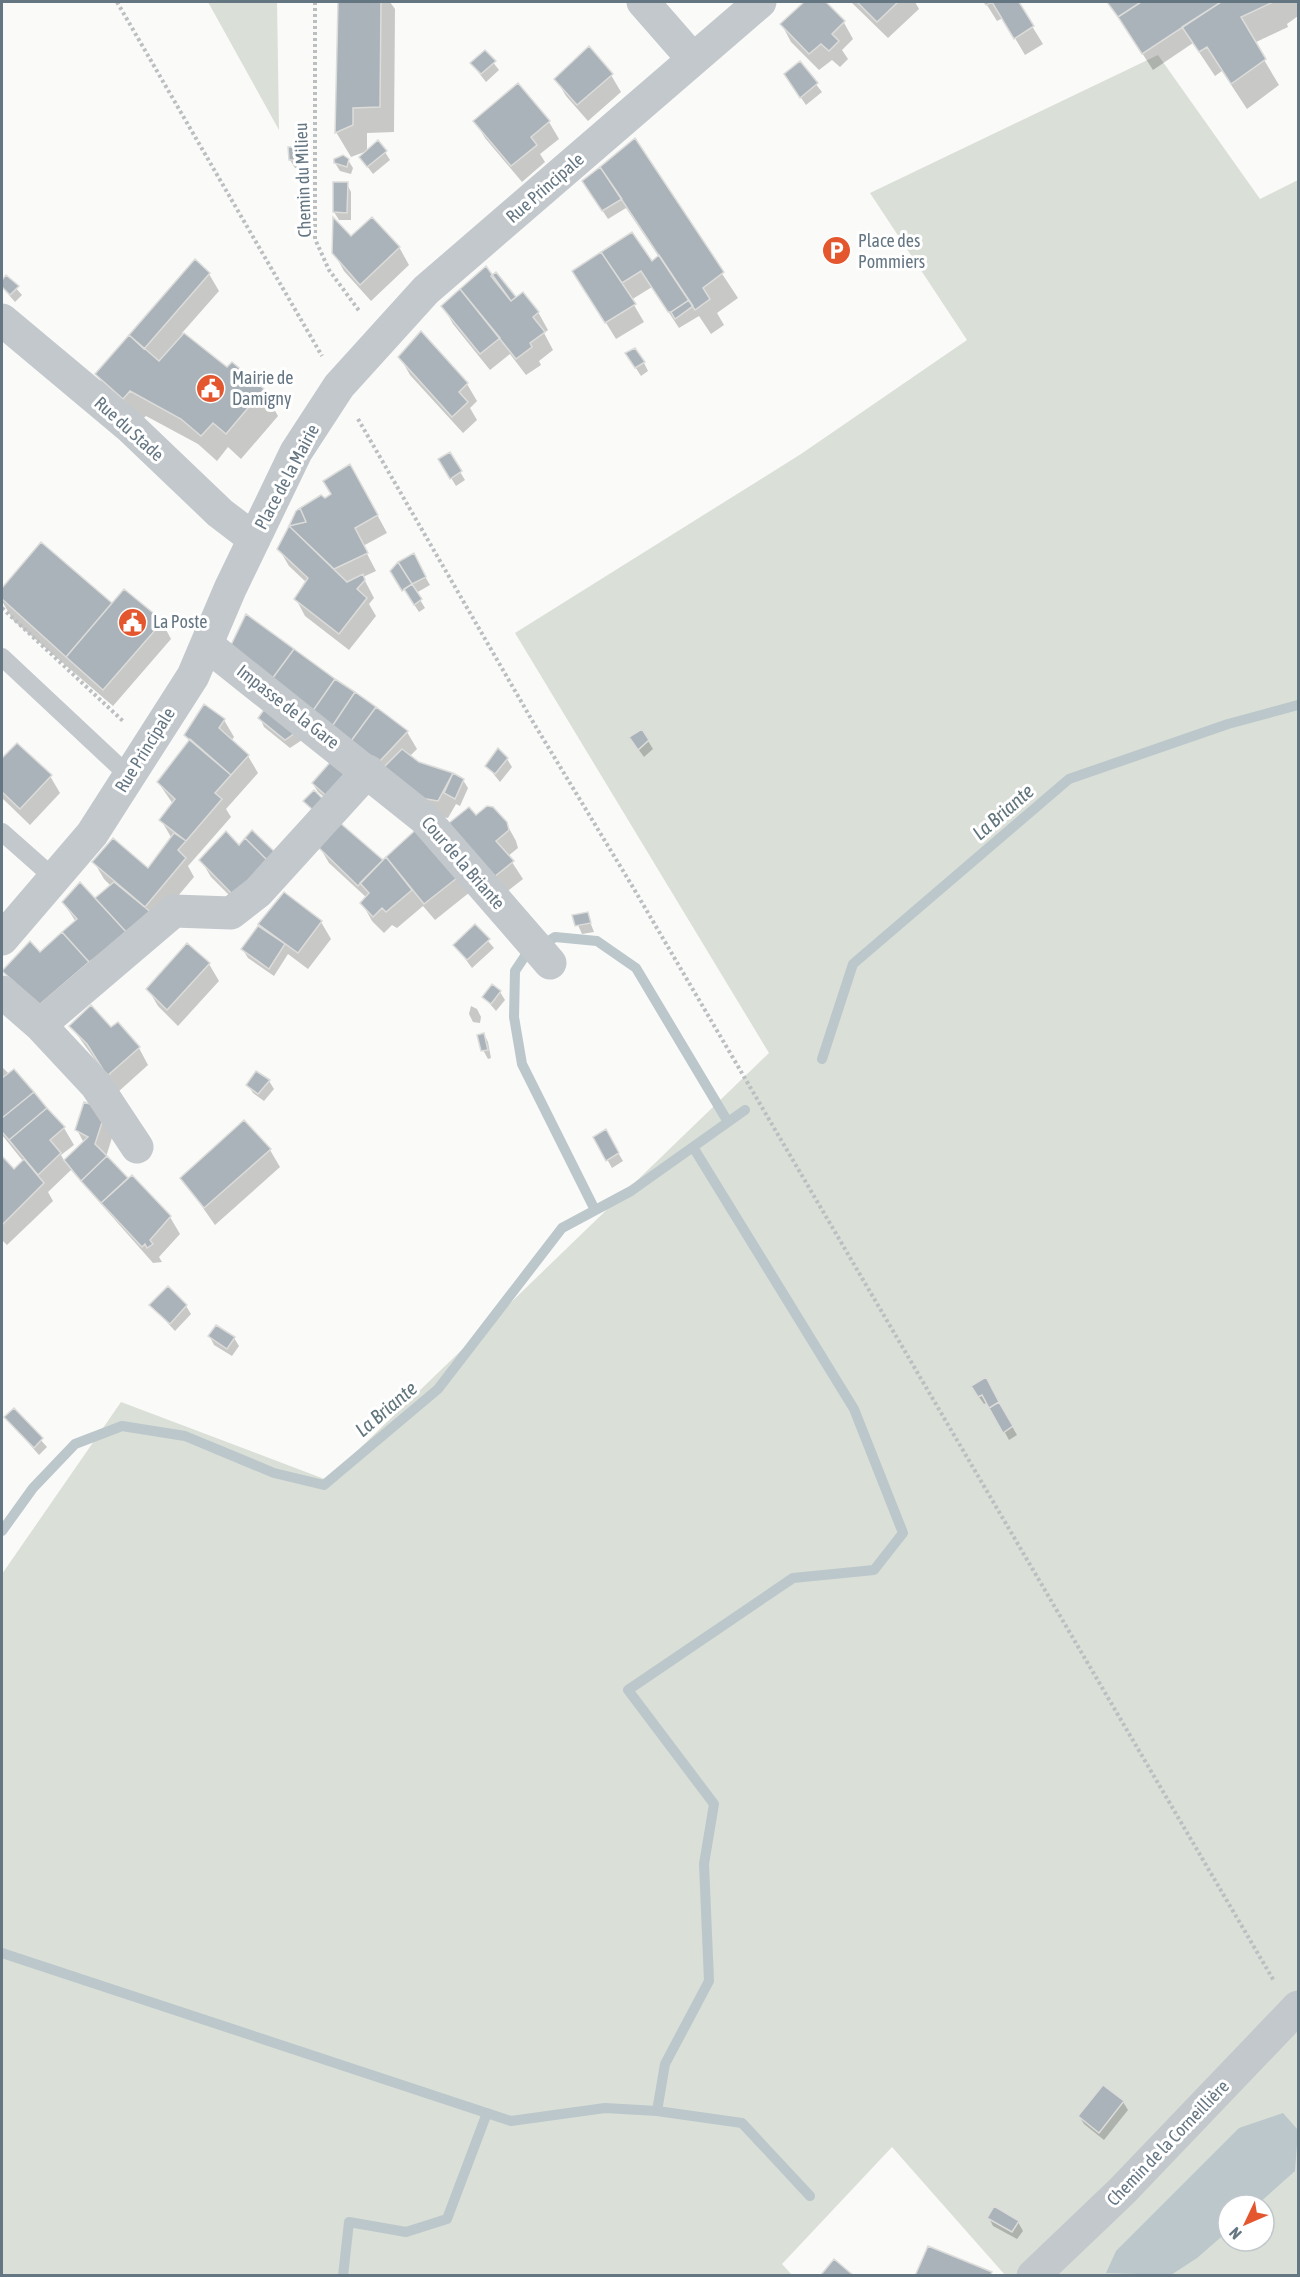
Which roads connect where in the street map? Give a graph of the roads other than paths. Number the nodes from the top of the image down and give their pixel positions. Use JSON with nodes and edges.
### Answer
{"nodes":[{"id":1,"x":643,"y":2,"type":"edge"},
{"id":2,"x":760,"y":2,"type":"edge"},
{"id":3,"x":692,"y":58,"type":"junction"},
{"id":4,"x":2,"y":320,"type":"edge"},
{"id":5,"x":339,"y":386,"type":"joint"},
{"id":6,"x":255,"y":539,"type":"junction"},
{"id":7,"x":207,"y":645,"type":"junction"},
{"id":8,"x":2,"y":657,"type":"edge"},
{"id":9,"x":368,"y":771,"type":"junction"},
{"id":10,"x":129,"y":776,"type":"junction"},
{"id":11,"x":2,"y":832,"type":"edge"},
{"id":12,"x":54,"y":878,"type":"junction"},
{"id":13,"x":2,"y":939,"type":"edge"},
{"id":14,"x":550,"y":963,"type":"dead end"},
{"id":15,"x":2,"y":992,"type":"edge"},
{"id":16,"x":40,"y":1025,"type":"junction"},
{"id":17,"x":137,"y":1147,"type":"dead end"},
{"id":18,"x":1295,"y":2009,"type":"edge"},
{"id":19,"x":1033,"y":2276,"type":"edge"}],
"edges":[{"from":1,"to":3,"type":"street"},
{"from":2,"to":3,"type":"street","name":"Rue Principale"},
{"from":3,"to":5,"type":"street","name":"Rue Principale"},
{"from":4,"to":6,"type":"street","name":"Rue du Stade"},
{"from":5,"to":6,"type":"street","name":"Place de la Mairie"},
{"from":6,"to":7,"type":"street","name":"Rue Principale"},
{"from":7,"to":9,"type":"street","name":"Impasse de la Gare"},
{"from":7,"to":10,"type":"street","name":"Rue Principale"},
{"from":8,"to":10,"type":"lane"},
{"from":9,"to":14,"type":"street","name":"Cour de la Briante"},
{"from":9,"to":16,"type":"street"},
{"from":10,"to":12,"type":"street","name":"Rue Principale"},
{"from":11,"to":12,"type":"lane"},
{"from":12,"to":13,"type":"street","name":"Rue Principale"},
{"from":15,"to":16,"type":"street"},
{"from":16,"to":17,"type":"street"},
{"from":18,"to":19,"type":"street","name":"Chemin de la Corneillière"}]}
